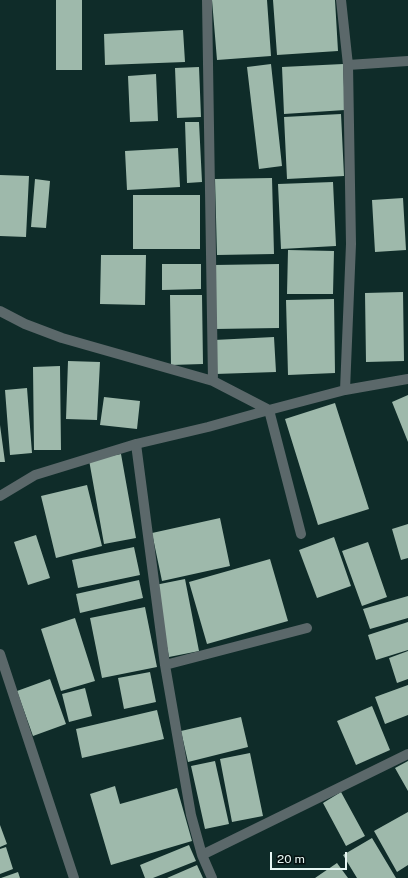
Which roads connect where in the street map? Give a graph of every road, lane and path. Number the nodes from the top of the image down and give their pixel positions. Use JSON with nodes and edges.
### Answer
{"nodes":[{"id":1,"x":208,"y":0,"type":"edge"},
{"id":2,"x":341,"y":0,"type":"edge"},
{"id":3,"x":408,"y":61,"type":"edge"},
{"id":4,"x":348,"y":65,"type":"junction"},
{"id":5,"x":0,"y":311,"type":"edge"},
{"id":6,"x":408,"y":379,"type":"edge"},
{"id":7,"x":213,"y":381,"type":"junction"},
{"id":8,"x":345,"y":390,"type":"junction"},
{"id":9,"x":269,"y":410,"type":"junction"},
{"id":10,"x":136,"y":444,"type":"junction"},
{"id":11,"x":0,"y":496,"type":"edge"},
{"id":12,"x":301,"y":534,"type":"dead end"},
{"id":13,"x":307,"y":628,"type":"dead end"},
{"id":14,"x":0,"y":654,"type":"edge"},
{"id":15,"x":165,"y":665,"type":"junction"},
{"id":16,"x":408,"y":754,"type":"edge"},
{"id":17,"x":202,"y":855,"type":"junction"},
{"id":18,"x":74,"y":878,"type":"edge"},
{"id":19,"x":212,"y":878,"type":"edge"}],
"edges":[{"from":1,"to":7,"type":"street"},
{"from":2,"to":4,"type":"street"},
{"from":3,"to":4,"type":"street"},
{"from":4,"to":8,"type":"street"},
{"from":5,"to":7,"type":"street"},
{"from":6,"to":8,"type":"street"},
{"from":7,"to":9,"type":"street"},
{"from":8,"to":9,"type":"street"},
{"from":9,"to":10,"type":"street"},
{"from":9,"to":12,"type":"street"},
{"from":10,"to":11,"type":"street"},
{"from":10,"to":15,"type":"street"},
{"from":13,"to":15,"type":"street"},
{"from":14,"to":18,"type":"street"},
{"from":15,"to":17,"type":"street"},
{"from":16,"to":17,"type":"street"},
{"from":17,"to":19,"type":"street"}]}
